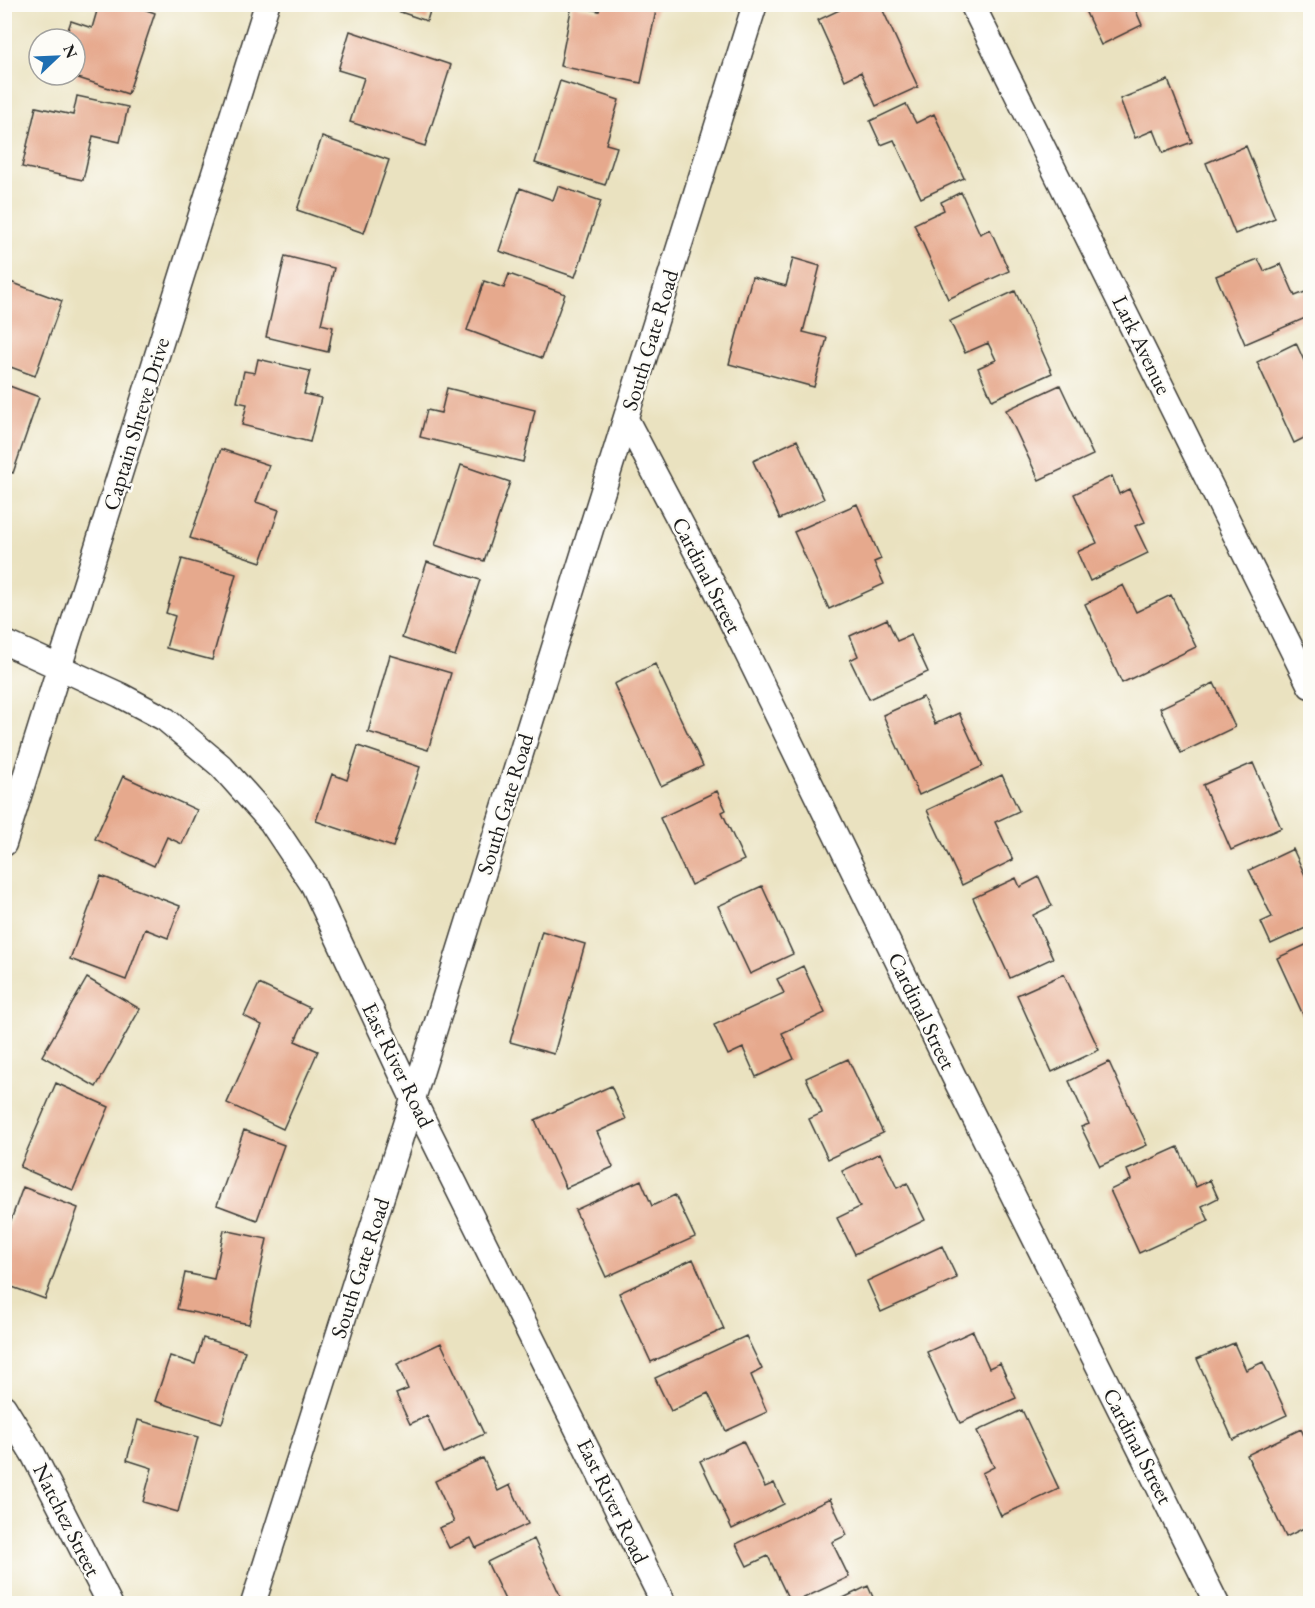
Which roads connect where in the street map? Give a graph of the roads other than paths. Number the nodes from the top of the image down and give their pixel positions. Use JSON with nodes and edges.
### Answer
{"nodes":[{"id":1,"x":267,"y":4,"type":"edge"},
{"id":2,"x":755,"y":4,"type":"edge"},
{"id":3,"x":972,"y":4,"type":"edge"},
{"id":4,"x":626,"y":419,"type":"junction"},
{"id":5,"x":4,"y":642,"type":"edge"},
{"id":6,"x":60,"y":666,"type":"junction"},
{"id":7,"x":1311,"y":686,"type":"edge"},
{"id":8,"x":4,"y":844,"type":"edge"},
{"id":9,"x":413,"y":1099,"type":"junction"},
{"id":10,"x":4,"y":1407,"type":"edge"},
{"id":11,"x":110,"y":1604,"type":"edge"},
{"id":12,"x":253,"y":1604,"type":"edge"},
{"id":13,"x":664,"y":1604,"type":"edge"},
{"id":14,"x":1217,"y":1604,"type":"edge"}],
"edges":[{"from":1,"to":6,"type":"street","name":"Captain Shreve Drive"},
{"from":2,"to":4,"type":"street","name":"South Gate Road"},
{"from":3,"to":7,"type":"street","name":"Lark Avenue"},
{"from":4,"to":9,"type":"street","name":"South Gate Road"},
{"from":4,"to":14,"type":"street","name":"Cardinal Street"},
{"from":5,"to":6,"type":"street","name":"East River Road"},
{"from":6,"to":8,"type":"street","name":"Captain Shreve Drive"},
{"from":6,"to":9,"type":"street","name":"East River Road"},
{"from":9,"to":12,"type":"street","name":"South Gate Road"},
{"from":9,"to":13,"type":"street","name":"East River Road"},
{"from":10,"to":11,"type":"street","name":"Natchez Street"}]}
